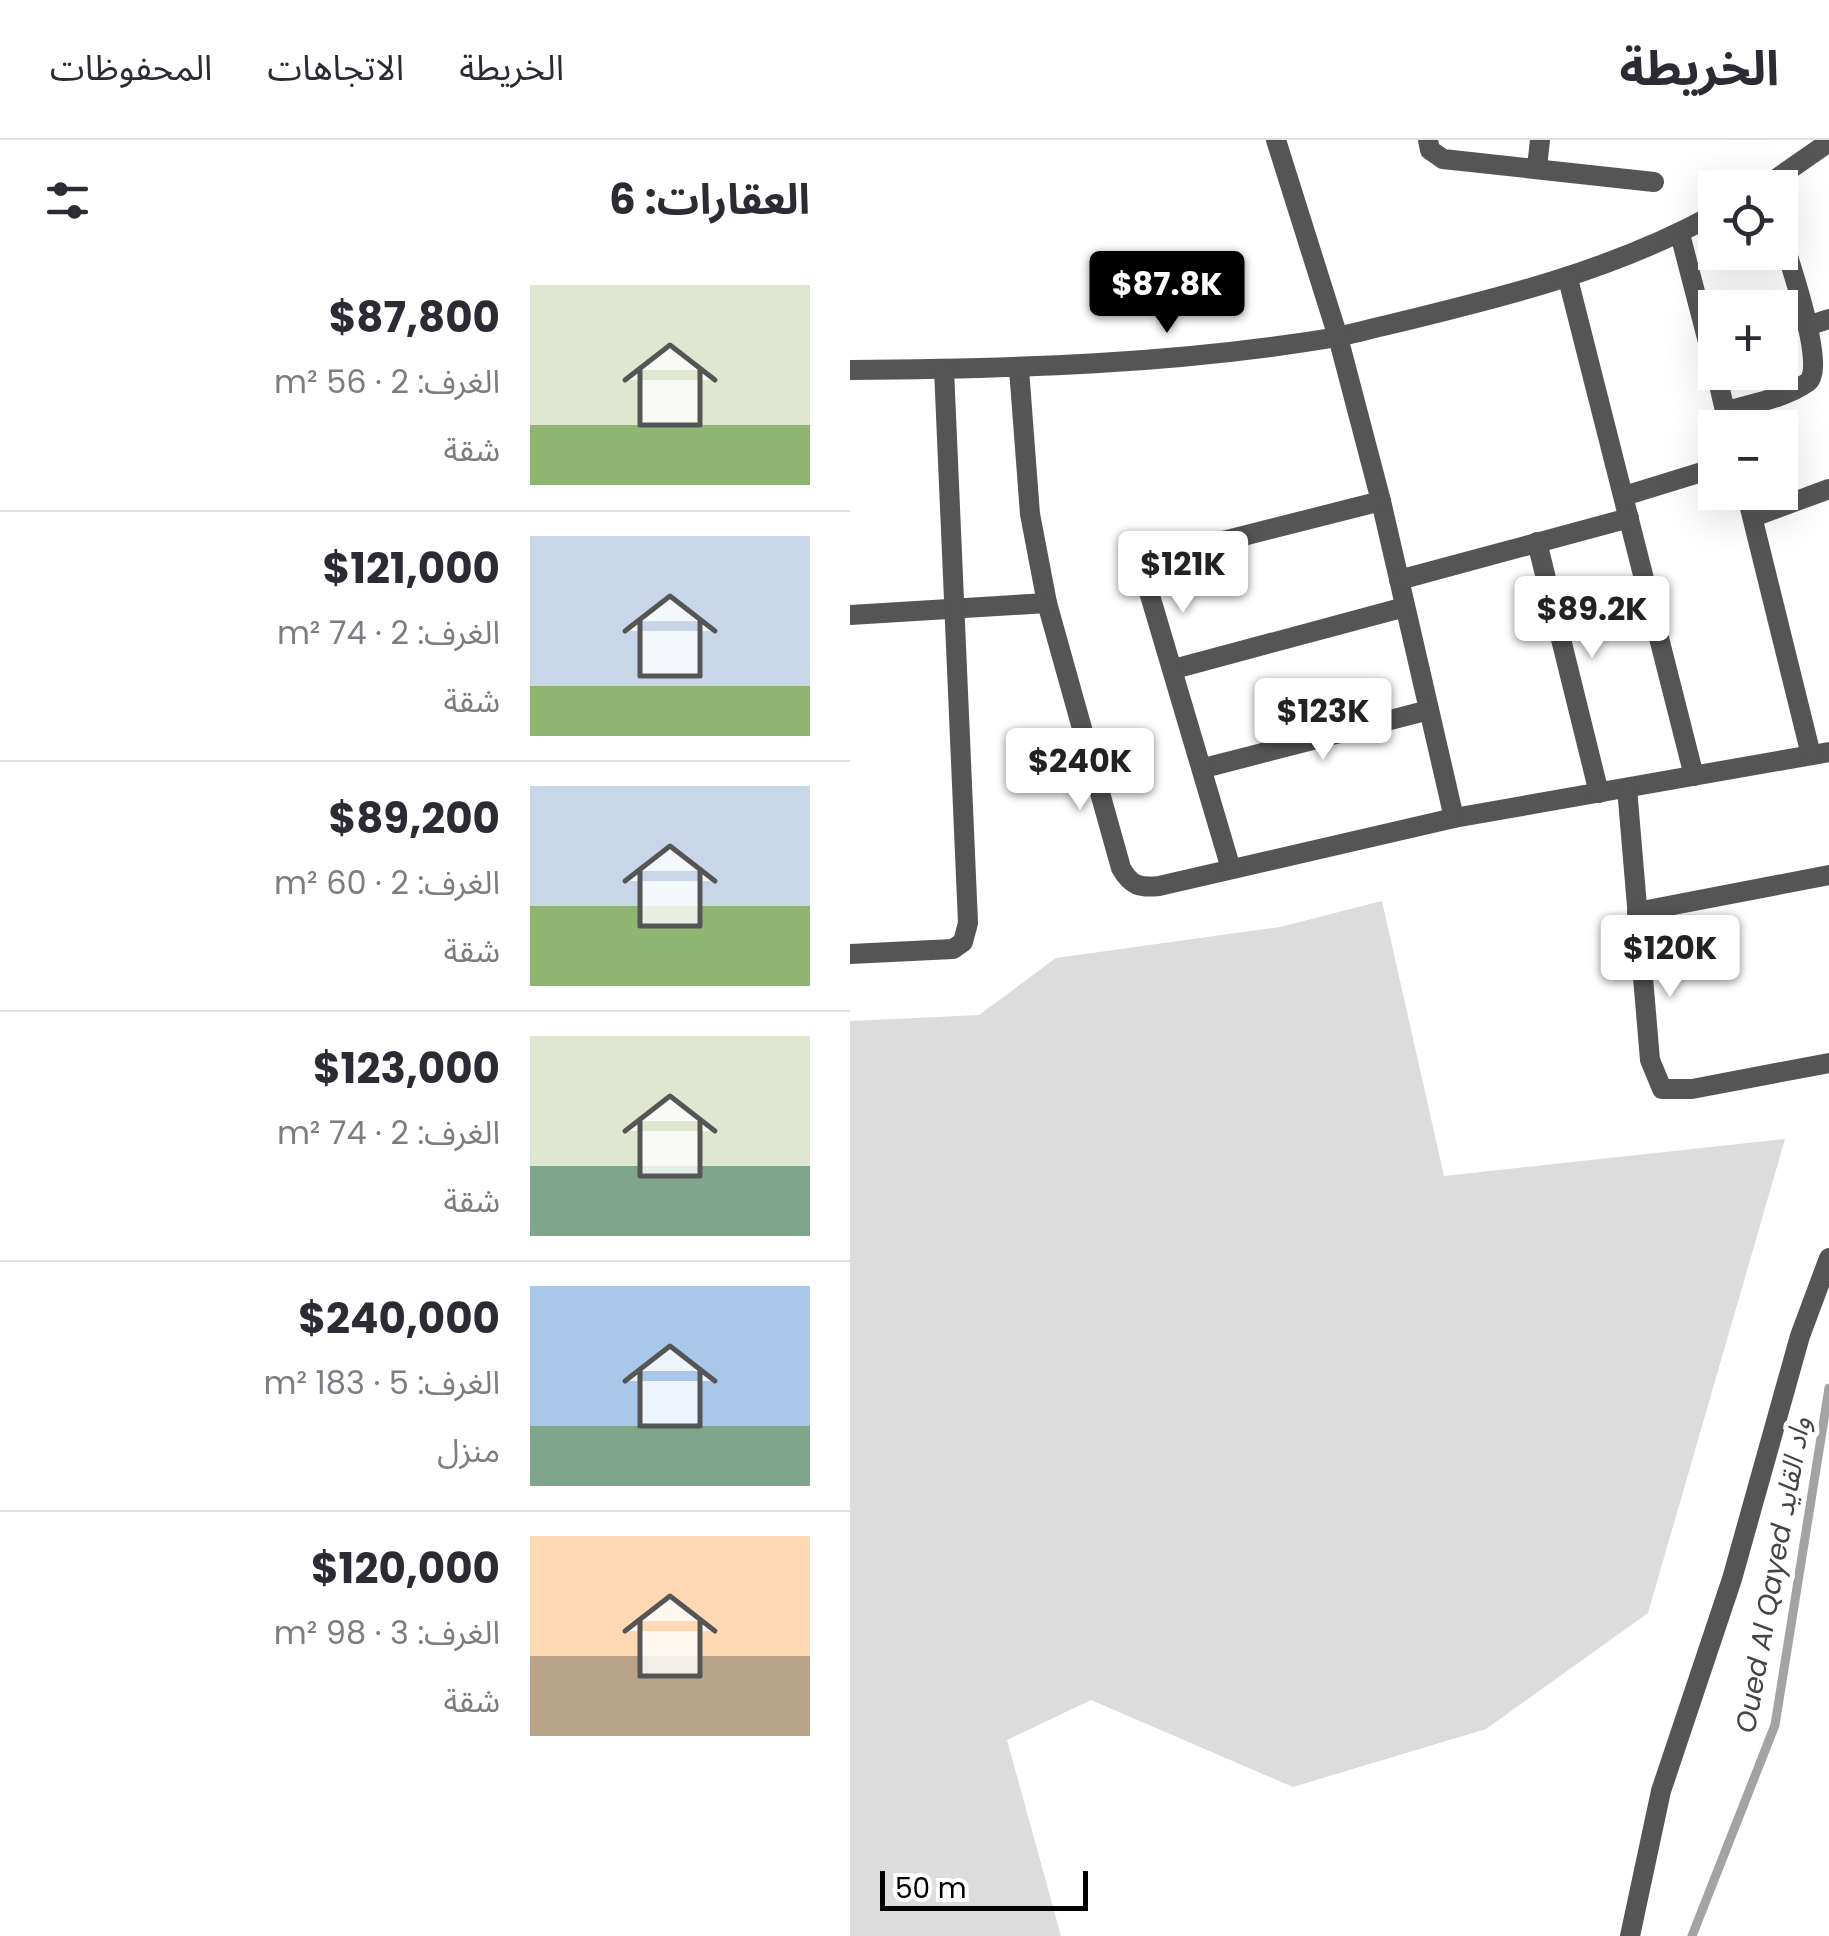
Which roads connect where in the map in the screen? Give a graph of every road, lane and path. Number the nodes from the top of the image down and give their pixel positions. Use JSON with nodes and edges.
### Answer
{"nodes":[{"id":1,"x":1276,"y":140,"type":"edge"},
{"id":2,"x":1428,"y":140,"type":"edge"},
{"id":3,"x":1540,"y":140,"type":"edge"},
{"id":4,"x":1829,"y":142,"type":"edge"},
{"id":5,"x":1537,"y":168,"type":"junction"},
{"id":6,"x":1790,"y":170,"type":"edge"},
{"id":7,"x":1654,"y":182,"type":"dead end"},
{"id":8,"x":1698,"y":224,"type":"edge"},
{"id":9,"x":1680,"y":234,"type":"junction"},
{"id":10,"x":1791,"y":270,"type":"edge"},
{"id":11,"x":1568,"y":279,"type":"junction"},
{"id":12,"x":1698,"y":304,"type":"edge"},
{"id":13,"x":1829,"y":319,"type":"edge"},
{"id":14,"x":1807,"y":326,"type":"junction"},
{"id":15,"x":1338,"y":337,"type":"junction"},
{"id":16,"x":1019,"y":369,"type":"junction"},
{"id":17,"x":850,"y":370,"type":"edge"},
{"id":18,"x":944,"y":370,"type":"junction"},
{"id":19,"x":1747,"y":410,"type":"edge"},
{"id":20,"x":1698,"y":473,"type":"edge"},
{"id":21,"x":1829,"y":489,"type":"edge"},
{"id":22,"x":1624,"y":496,"type":"junction"},
{"id":23,"x":1381,"y":500,"type":"junction"},
{"id":24,"x":1751,"y":510,"type":"edge"},
{"id":25,"x":1753,"y":517,"type":"junction"},
{"id":26,"x":1630,"y":518,"type":"junction"},
{"id":27,"x":1536,"y":542,"type":"junction"},
{"id":28,"x":1399,"y":580,"type":"junction"},
{"id":29,"x":1047,"y":603,"type":"junction"},
{"id":30,"x":1405,"y":607,"type":"junction"},
{"id":31,"x":956,"y":608,"type":"junction"},
{"id":32,"x":850,"y":615,"type":"edge"},
{"id":33,"x":1174,"y":669,"type":"junction"},
{"id":34,"x":1429,"y":710,"type":"junction"},
{"id":35,"x":1820,"y":754,"type":"edge"},
{"id":36,"x":1204,"y":768,"type":"junction"},
{"id":37,"x":1694,"y":776,"type":"junction"},
{"id":38,"x":1627,"y":788,"type":"junction"},
{"id":39,"x":1599,"y":793,"type":"junction"},
{"id":40,"x":1454,"y":818,"type":"junction"},
{"id":41,"x":1231,"y":868,"type":"junction"},
{"id":42,"x":1829,"y":876,"type":"edge"},
{"id":43,"x":1637,"y":912,"type":"junction"},
{"id":44,"x":850,"y":944,"type":"edge"},
{"id":45,"x":850,"y":954,"type":"edge"},
{"id":46,"x":1829,"y":1063,"type":"edge"},
{"id":47,"x":1829,"y":1258,"type":"edge"},
{"id":48,"x":1630,"y":1936,"type":"edge"}],
"edges":[{"from":1,"to":15,"type":"street"},
{"from":2,"to":5,"type":"street"},
{"from":3,"to":5,"type":"street"},
{"from":4,"to":6,"type":"street"},
{"from":5,"to":7,"type":"street"},
{"from":8,"to":9,"type":"street"},
{"from":9,"to":11,"type":"street"},
{"from":9,"to":12,"type":"street"},
{"from":10,"to":14,"type":"street"},
{"from":11,"to":15,"type":"street"},
{"from":11,"to":22,"type":"street"},
{"from":13,"to":14,"type":"street"},
{"from":14,"to":19,"type":"street"},
{"from":15,"to":16,"type":"street"},
{"from":15,"to":23,"type":"street"},
{"from":16,"to":18,"type":"street"},
{"from":16,"to":29,"type":"street"},
{"from":17,"to":18,"type":"street"},
{"from":18,"to":31,"type":"street"},
{"from":20,"to":22,"type":"street"},
{"from":21,"to":25,"type":"street"},
{"from":22,"to":26,"type":"street"},
{"from":23,"to":28,"type":"street"},
{"from":23,"to":33,"type":"street"},
{"from":24,"to":25,"type":"street"},
{"from":25,"to":35,"type":"street"},
{"from":26,"to":27,"type":"street"},
{"from":26,"to":37,"type":"street"},
{"from":27,"to":28,"type":"street"},
{"from":27,"to":39,"type":"street"},
{"from":28,"to":30,"type":"street"},
{"from":29,"to":31,"type":"street"},
{"from":29,"to":41,"type":"street"},
{"from":30,"to":33,"type":"street"},
{"from":30,"to":34,"type":"street"},
{"from":31,"to":32,"type":"street"},
{"from":31,"to":45,"type":"street"},
{"from":33,"to":36,"type":"street"},
{"from":34,"to":36,"type":"street"},
{"from":34,"to":40,"type":"street"},
{"from":35,"to":37,"type":"street"},
{"from":36,"to":41,"type":"street"},
{"from":37,"to":38,"type":"street"},
{"from":38,"to":39,"type":"street"},
{"from":38,"to":43,"type":"street"},
{"from":39,"to":40,"type":"street"},
{"from":40,"to":41,"type":"street"},
{"from":42,"to":43,"type":"street"},
{"from":43,"to":46,"type":"street"},
{"from":44,"to":45,"type":"street"},
{"from":47,"to":48,"type":"street"}]}
